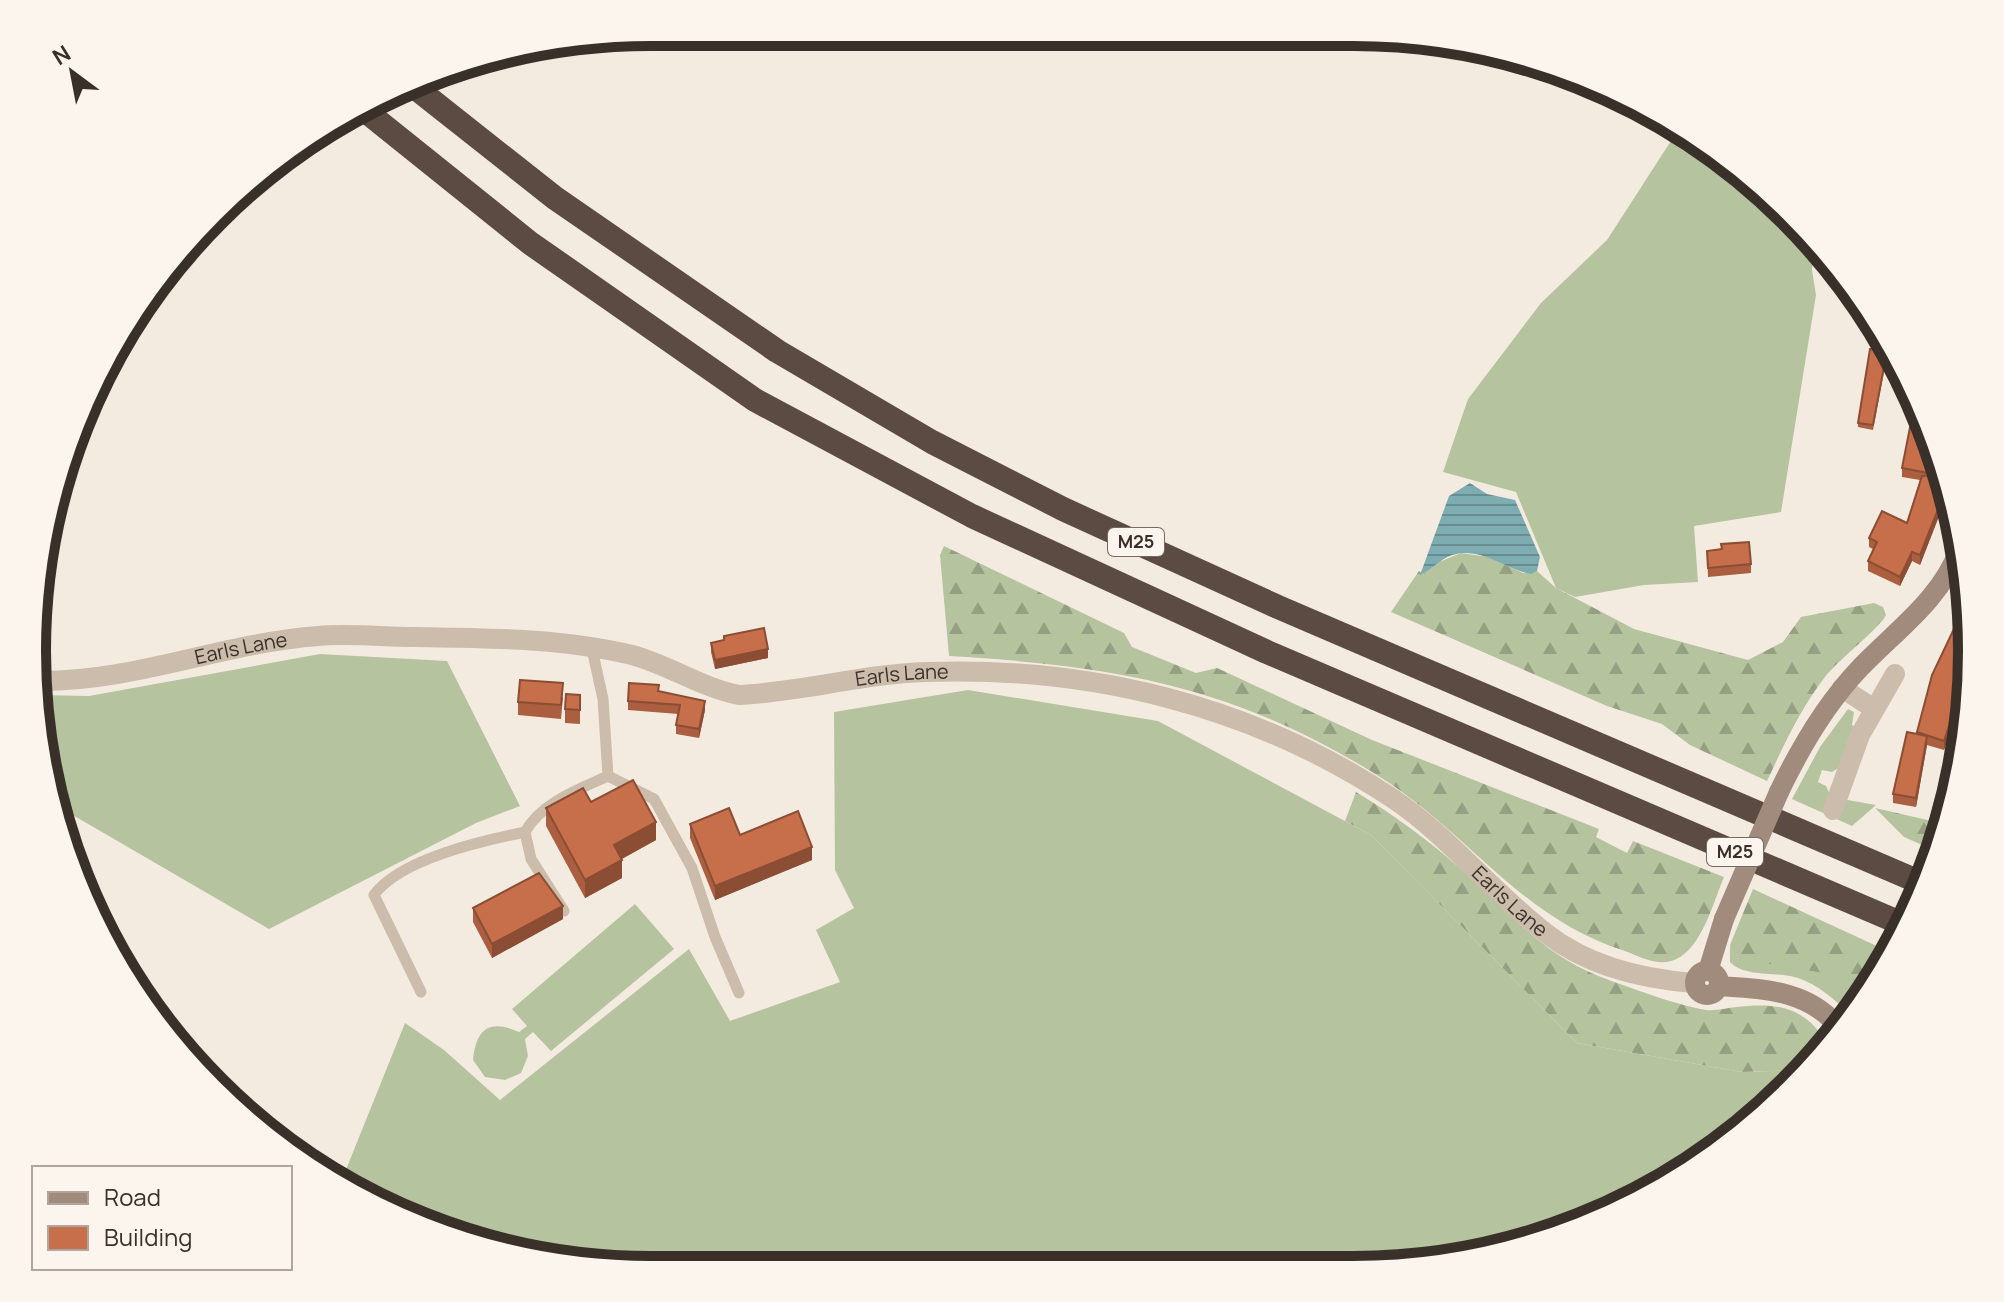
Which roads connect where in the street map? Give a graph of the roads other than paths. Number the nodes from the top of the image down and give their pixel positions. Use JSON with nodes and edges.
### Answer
{"nodes":[{"id":1,"x":420,"y":92,"type":"edge"},
{"id":2,"x":370,"y":115,"type":"edge"},
{"id":3,"x":1952,"y":564,"type":"edge"},
{"id":4,"x":592,"y":649,"type":"junction"},
{"id":5,"x":1895,"y":674,"type":"dead end"},
{"id":6,"x":47,"y":681,"type":"edge"},
{"id":7,"x":1842,"y":688,"type":"junction"},
{"id":8,"x":1874,"y":709,"type":"junction"},
{"id":9,"x":608,"y":776,"type":"junction"},
{"id":10,"x":1833,"y":810,"type":"dead end"},
{"id":11,"x":525,"y":832,"type":"junction"},
{"id":12,"x":1913,"y":879,"type":"edge"},
{"id":13,"x":564,"y":911,"type":"edge"},
{"id":14,"x":1895,"y":921,"type":"edge"},
{"id":15,"x":1707,"y":980,"type":"junction"},
{"id":16,"x":421,"y":992,"type":"dead end"},
{"id":17,"x":739,"y":993,"type":"dead end"},
{"id":18,"x":1831,"y":1021,"type":"edge"}],
"edges":[{"from":1,"to":12,"type":"highway","number":"M25"},
{"from":2,"to":14,"type":"highway","number":"M25"},
{"from":3,"to":7,"type":"street"},
{"from":4,"to":6,"type":"street","name":"Earls Lane"},
{"from":4,"to":9,"type":"lane"},
{"from":4,"to":15,"type":"street","name":"Earls Lane"},
{"from":5,"to":8,"type":"street"},
{"from":7,"to":8,"type":"street"},
{"from":7,"to":15,"type":"street","bridge":true},
{"from":8,"to":10,"type":"street"},
{"from":9,"to":11,"type":"lane"},
{"from":9,"to":17,"type":"lane"},
{"from":11,"to":13,"type":"lane"},
{"from":11,"to":16,"type":"lane"},
{"from":15,"to":18,"type":"street"}]}
